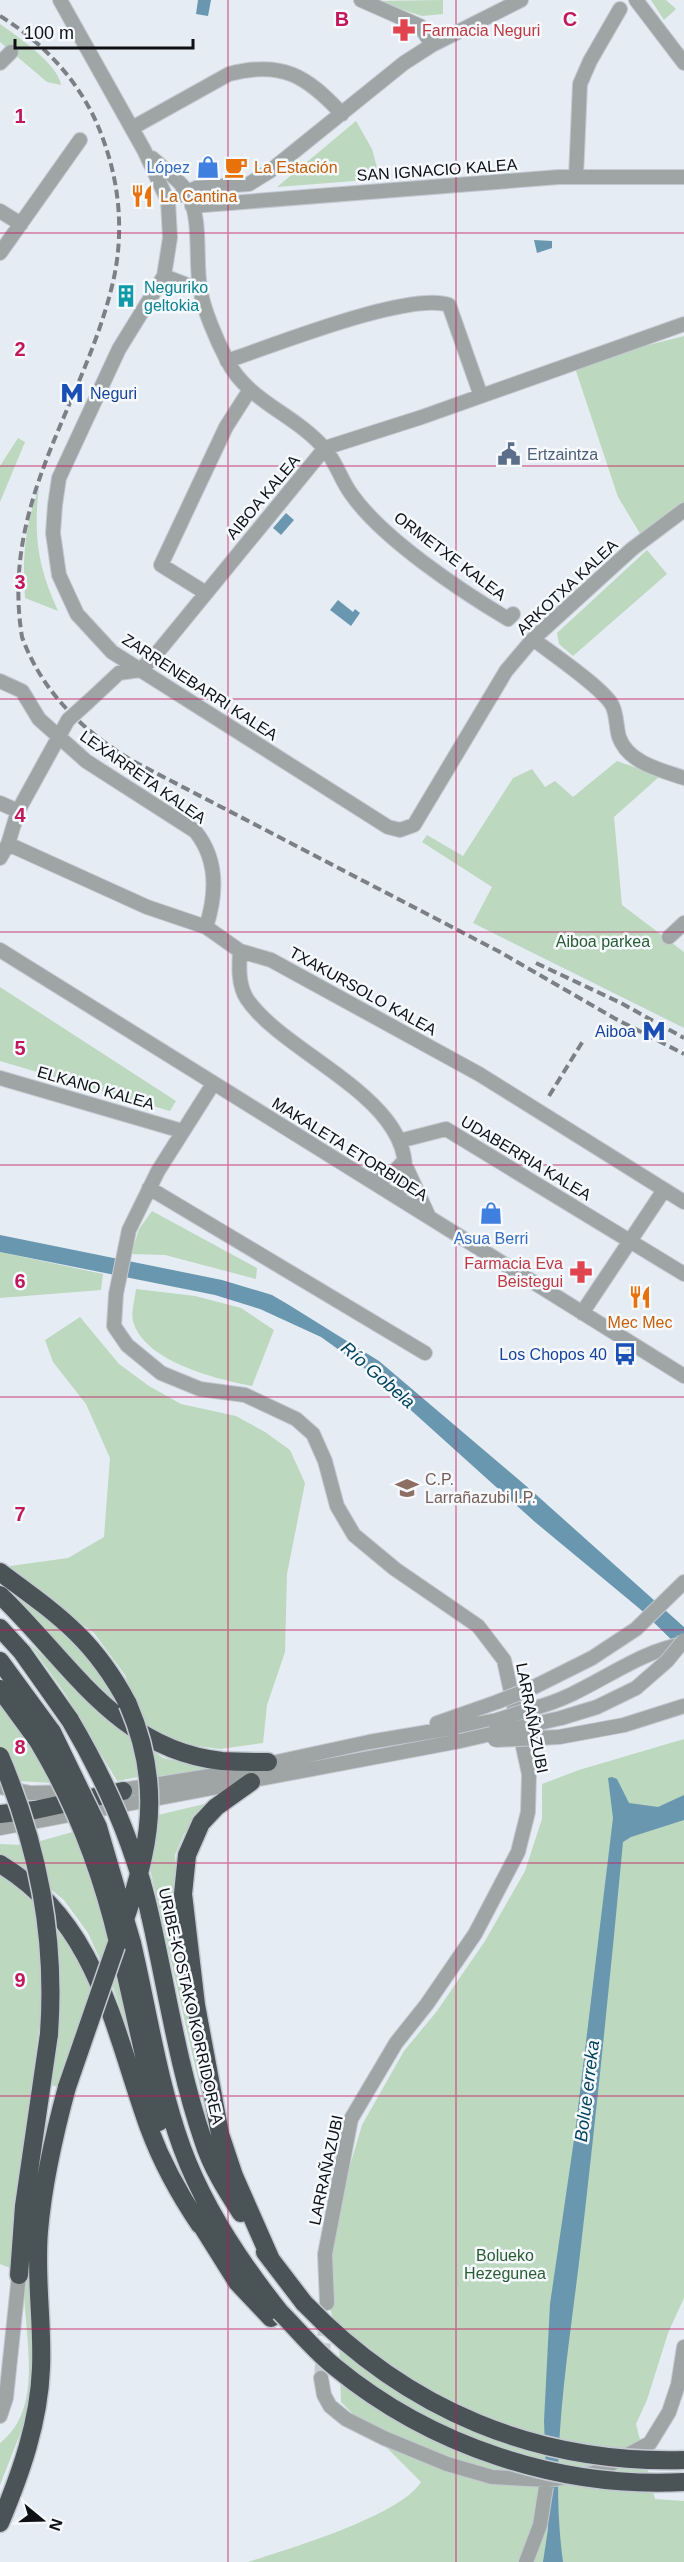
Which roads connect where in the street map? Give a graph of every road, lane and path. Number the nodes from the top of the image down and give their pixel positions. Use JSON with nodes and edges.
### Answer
{"nodes":[{"id":1,"x":60,"y":0,"type":"edge"},
{"id":2,"x":361,"y":0,"type":"edge"},
{"id":3,"x":521,"y":0,"type":"edge"},
{"id":4,"x":636,"y":0,"type":"edge"},
{"id":5,"x":620,"y":9,"type":"dead end"},
{"id":6,"x":432,"y":45,"type":"junction"},
{"id":7,"x":10,"y":52,"type":"dead end"},
{"id":8,"x":0,"y":63,"type":"edge"},
{"id":9,"x":684,"y":63,"type":"edge"},
{"id":10,"x":342,"y":114,"type":"junction"},
{"id":11,"x":132,"y":128,"type":"junction"},
{"id":12,"x":80,"y":140,"type":"dead end"},
{"id":13,"x":144,"y":150,"type":"junction"},
{"id":14,"x":576,"y":177,"type":"junction"},
{"id":15,"x":684,"y":177,"type":"edge"},
{"id":16,"x":187,"y":192,"type":"junction"},
{"id":17,"x":168,"y":201,"type":"junction"},
{"id":18,"x":192,"y":206,"type":"junction"},
{"id":19,"x":0,"y":211,"type":"edge"},
{"id":20,"x":21,"y":224,"type":"junction"},
{"id":21,"x":0,"y":253,"type":"edge"},
{"id":22,"x":199,"y":270,"type":"junction"},
{"id":23,"x":164,"y":276,"type":"junction"},
{"id":24,"x":185,"y":283,"type":"junction"},
{"id":25,"x":200,"y":290,"type":"junction"},
{"id":26,"x":684,"y":324,"type":"edge"},
{"id":27,"x":227,"y":361,"type":"junction"},
{"id":28,"x":249,"y":391,"type":"junction"},
{"id":29,"x":481,"y":396,"type":"junction"},
{"id":30,"x":325,"y":448,"type":"junction"},
{"id":31,"x":684,"y":510,"type":"edge"},
{"id":32,"x":206,"y":593,"type":"junction"},
{"id":33,"x":513,"y":614,"type":"dead end"},
{"id":34,"x":533,"y":639,"type":"junction"},
{"id":35,"x":140,"y":670,"type":"junction"},
{"id":36,"x":0,"y":681,"type":"edge"},
{"id":37,"x":58,"y":735,"type":"junction"},
{"id":38,"x":684,"y":778,"type":"edge"},
{"id":39,"x":0,"y":803,"type":"edge"},
{"id":40,"x":18,"y":811,"type":"junction"},
{"id":41,"x":414,"y":825,"type":"joint"},
{"id":42,"x":8,"y":844,"type":"junction"},
{"id":43,"x":0,"y":858,"type":"edge"},
{"id":44,"x":684,"y":923,"type":"edge"},
{"id":45,"x":206,"y":927,"type":"junction"},
{"id":46,"x":669,"y":938,"type":"dead end"},
{"id":47,"x":0,"y":950,"type":"edge"},
{"id":48,"x":240,"y":951,"type":"junction"},
{"id":49,"x":0,"y":1078,"type":"edge"},
{"id":50,"x":213,"y":1084,"type":"junction"},
{"id":51,"x":182,"y":1131,"type":"junction"},
{"id":52,"x":399,"y":1141,"type":"junction"},
{"id":53,"x":403,"y":1162,"type":"junction"},
{"id":54,"x":367,"y":1179,"type":"junction"},
{"id":55,"x":149,"y":1188,"type":"junction"},
{"id":56,"x":664,"y":1190,"type":"junction"},
{"id":57,"x":398,"y":1198,"type":"junction"},
{"id":58,"x":684,"y":1202,"type":"edge"},
{"id":59,"x":429,"y":1217,"type":"junction"},
{"id":60,"x":630,"y":1240,"type":"junction"},
{"id":61,"x":684,"y":1274,"type":"edge"},
{"id":62,"x":582,"y":1313,"type":"junction"},
{"id":63,"x":425,"y":1353,"type":"dead end"},
{"id":64,"x":684,"y":1376,"type":"edge"},
{"id":65,"x":0,"y":1572,"type":"edge"},
{"id":66,"x":684,"y":1582,"type":"edge"},
{"id":67,"x":0,"y":1595,"type":"edge"},
{"id":68,"x":0,"y":1628,"type":"edge"},
{"id":69,"x":684,"y":1642,"type":"edge"},
{"id":70,"x":0,"y":1661,"type":"edge"},
{"id":71,"x":0,"y":1689,"type":"edge"},
{"id":72,"x":684,"y":1706,"type":"edge"},
{"id":73,"x":45,"y":1737,"type":"junction"},
{"id":74,"x":369,"y":1742,"type":"junction"},
{"id":75,"x":460,"y":1742,"type":"junction"},
{"id":76,"x":0,"y":1756,"type":"edge"},
{"id":77,"x":268,"y":1762,"type":"junction"},
{"id":78,"x":251,"y":1782,"type":"junction"},
{"id":79,"x":0,"y":1787,"type":"edge"},
{"id":80,"x":123,"y":1791,"type":"junction"},
{"id":81,"x":0,"y":1814,"type":"edge"},
{"id":82,"x":0,"y":1828,"type":"edge"},
{"id":83,"x":0,"y":1864,"type":"edge"},
{"id":84,"x":127,"y":1950,"type":"junction"},
{"id":85,"x":200,"y":2225,"type":"junction"},
{"id":86,"x":271,"y":2260,"type":"junction"},
{"id":87,"x":19,"y":2275,"type":"joint"},
{"id":88,"x":327,"y":2303,"type":"tunnel mouth"},
{"id":89,"x":276,"y":2316,"type":"junction"},
{"id":90,"x":684,"y":2347,"type":"edge"},
{"id":91,"x":327,"y":2372,"type":"junction"},
{"id":92,"x":0,"y":2416,"type":"edge"},
{"id":93,"x":684,"y":2460,"type":"edge"},
{"id":94,"x":547,"y":2480,"type":"junction"},
{"id":95,"x":684,"y":2482,"type":"edge"},
{"id":96,"x":0,"y":2523,"type":"edge"},
{"id":97,"x":526,"y":2562,"type":"edge"}],
"edges":[{"from":1,"to":11,"type":"street"},
{"from":2,"to":6,"type":"street"},
{"from":3,"to":6,"type":"street"},
{"from":4,"to":9,"type":"street"},
{"from":5,"to":14,"type":"street"},
{"from":6,"to":10,"type":"street"},
{"from":7,"to":8,"type":"street"},
{"from":10,"to":11,"type":"street"},
{"from":10,"to":16,"type":"street"},
{"from":11,"to":13,"type":"street"},
{"from":12,"to":20,"type":"street"},
{"from":13,"to":16,"type":"street"},
{"from":13,"to":17,"type":"street"},
{"from":14,"to":15,"type":"street","name":"SAN IGNACIO KALEA"},
{"from":14,"to":18,"type":"street","name":"SAN IGNACIO KALEA"},
{"from":16,"to":17,"type":"street"},
{"from":16,"to":18,"type":"street","name":"ORMETXE KALEA"},
{"from":17,"to":23,"type":"street"},
{"from":18,"to":22,"type":"street","name":"ORMETXE KALEA"},
{"from":19,"to":20,"type":"street"},
{"from":20,"to":21,"type":"street"},
{"from":22,"to":24,"type":"street"},
{"from":22,"to":25,"type":"street","name":"ORMETXE KALEA"},
{"from":23,"to":24,"type":"street"},
{"from":23,"to":35,"type":"street","name":"ZARRENEBARRI KALEA"},
{"from":24,"to":25,"type":"street"},
{"from":25,"to":27,"type":"street","name":"ORMETXE KALEA"},
{"from":26,"to":29,"type":"street"},
{"from":27,"to":28,"type":"street","name":"ORMETXE KALEA"},
{"from":27,"to":29,"type":"street"},
{"from":28,"to":30,"type":"street","name":"ORMETXE KALEA"},
{"from":28,"to":32,"type":"street"},
{"from":29,"to":30,"type":"street"},
{"from":30,"to":32,"type":"street","name":"AIBOA KALEA"},
{"from":30,"to":33,"type":"street","name":"ORMETXE KALEA"},
{"from":31,"to":34,"type":"street","name":"ARKOTXA KALEA"},
{"from":32,"to":35,"type":"street","name":"AIBOA KALEA"},
{"from":34,"to":38,"type":"street"},
{"from":34,"to":41,"type":"street","name":"ARKOTXA KALEA"},
{"from":35,"to":37,"type":"street","bridge":true},
{"from":35,"to":41,"type":"street","name":"ZARRENEBARRI KALEA"},
{"from":36,"to":37,"type":"street","name":"LEXARRETA KALEA"},
{"from":37,"to":40,"type":"street"},
{"from":37,"to":45,"type":"street","name":"LEXARRETA KALEA"},
{"from":39,"to":40,"type":"street"},
{"from":40,"to":42,"type":"street"},
{"from":42,"to":43,"type":"street"},
{"from":42,"to":45,"type":"street","name":"TXAKURSOLO KALEA"},
{"from":44,"to":46,"type":"street"},
{"from":45,"to":48,"type":"street","name":"TXAKURSOLO KALEA"},
{"from":47,"to":50,"type":"street","name":"MAKALETA ETORBIDEA"},
{"from":48,"to":52,"type":"street"},
{"from":48,"to":56,"type":"street","name":"TXAKURSOLO KALEA"},
{"from":49,"to":51,"type":"street","name":"ELKANO KALEA"},
{"from":50,"to":51,"type":"street"},
{"from":50,"to":54,"type":"street","name":"MAKALETA ETORBIDEA"},
{"from":51,"to":55,"type":"street"},
{"from":52,"to":53,"type":"street"},
{"from":52,"to":60,"type":"street","name":"UDABERRIA KALEA"},
{"from":53,"to":54,"type":"street"},
{"from":53,"to":57,"type":"street"},
{"from":53,"to":59,"type":"street"},
{"from":54,"to":57,"type":"street","name":"MAKALETA ETORBIDEA"},
{"from":55,"to":63,"type":"street"},
{"from":55,"to":88,"type":"street","name":"LARRAÑAZUBI"},
{"from":56,"to":58,"type":"street","name":"TXAKURSOLO KALEA"},
{"from":56,"to":60,"type":"street"},
{"from":57,"to":59,"type":"street","name":"MAKALETA ETORBIDEA"},
{"from":59,"to":62,"type":"street","name":"MAKALETA ETORBIDEA"},
{"from":60,"to":61,"type":"street","name":"UDABERRIA KALEA"},
{"from":60,"to":62,"type":"street"},
{"from":62,"to":64,"type":"street","name":"MAKALETA ETORBIDEA"},
{"from":65,"to":96,"type":"highway","bridge":true},
{"from":66,"to":74,"type":"street","bridge":true},
{"from":67,"to":77,"type":"highway"},
{"from":68,"to":86,"type":"highway","name":"URIBE-KOSTAKO KORRIDOREA","bridge":true},
{"from":69,"to":74,"type":"street","bridge":true},
{"from":69,"to":75,"type":"street","bridge":true},
{"from":70,"to":73,"type":"highway"},
{"from":71,"to":73,"type":"highway"},
{"from":72,"to":75,"type":"street","bridge":true},
{"from":73,"to":84,"type":"highway","bridge":true},
{"from":74,"to":77,"type":"street"},
{"from":75,"to":78,"type":"street"},
{"from":76,"to":87,"type":"highway","bridge":true},
{"from":77,"to":80,"type":"street"},
{"from":78,"to":82,"type":"street"},
{"from":78,"to":86,"type":"highway"},
{"from":79,"to":80,"type":"street"},
{"from":80,"to":81,"type":"highway"},
{"from":83,"to":85,"type":"highway"},
{"from":84,"to":85,"type":"highway"},
{"from":84,"to":89,"type":"highway"},
{"from":85,"to":89,"type":"highway"},
{"from":86,"to":93,"type":"highway","name":"URIBE-KOSTAKO KORRIDOREA","bridge":true},
{"from":87,"to":92,"type":"street"},
{"from":89,"to":91,"type":"highway","bridge":true},
{"from":90,"to":94,"type":"street"},
{"from":91,"to":94,"type":"street"},
{"from":91,"to":95,"type":"highway","bridge":true},
{"from":94,"to":97,"type":"street"}]}
